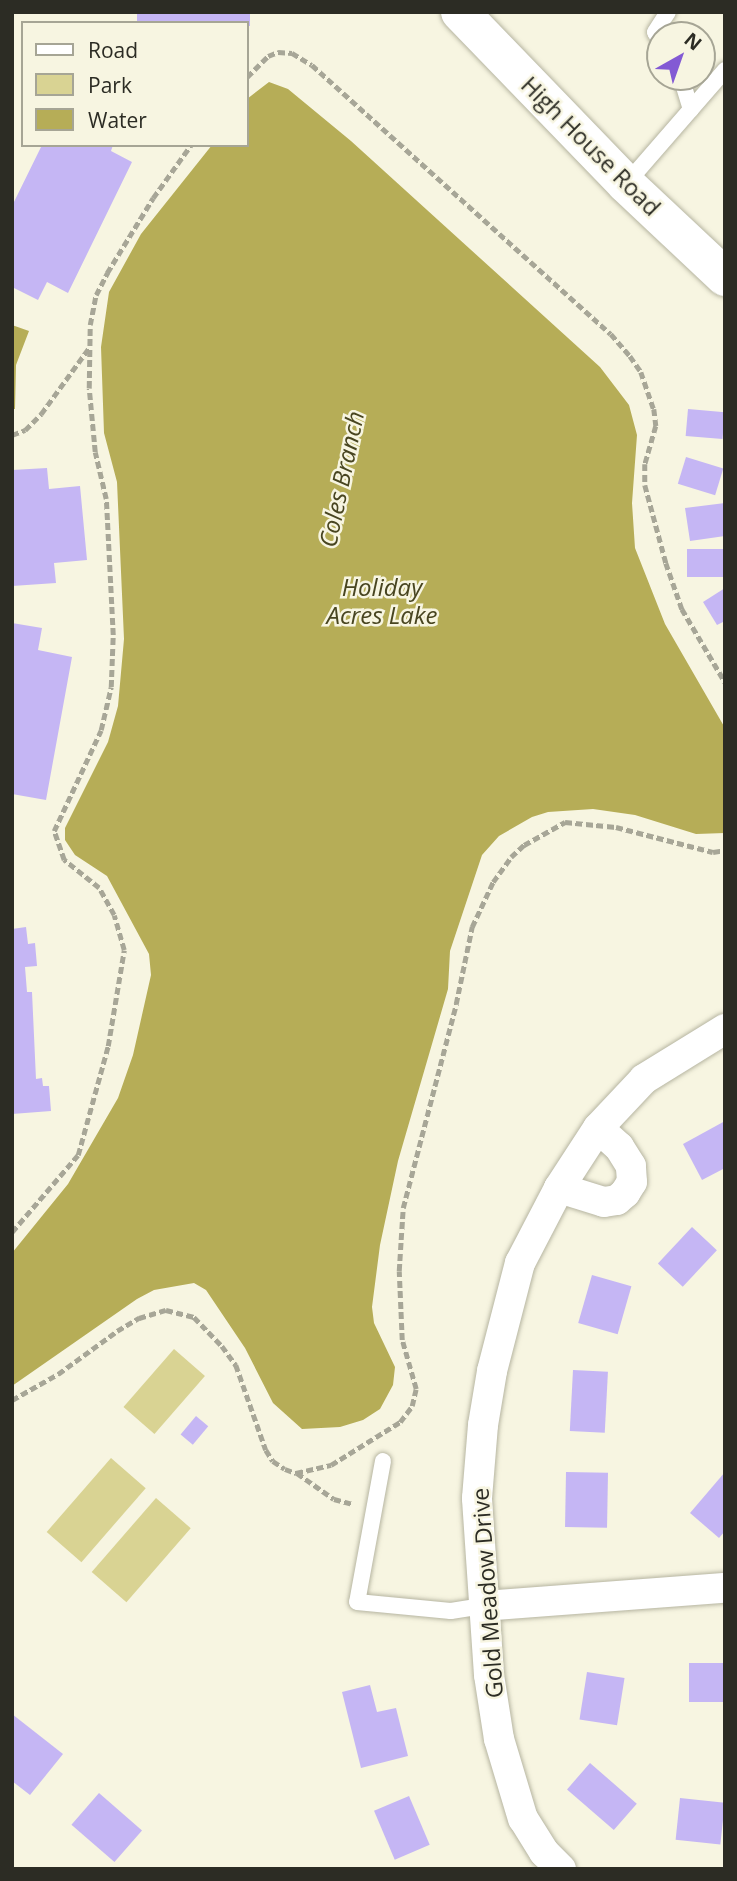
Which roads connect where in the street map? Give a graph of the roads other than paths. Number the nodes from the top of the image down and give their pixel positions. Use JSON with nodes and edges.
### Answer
{"nodes":[{"id":1,"x":460,"y":12,"type":"edge"},
{"id":2,"x":725,"y":70,"type":"edge"},
{"id":3,"x":685,"y":91,"type":"edge"},
{"id":4,"x":691,"y":110,"type":"junction"},
{"id":5,"x":625,"y":184,"type":"junction"},
{"id":6,"x":725,"y":277,"type":"edge"},
{"id":7,"x":725,"y":1029,"type":"edge"},
{"id":8,"x":598,"y":1128,"type":"junction"},
{"id":9,"x":559,"y":1188,"type":"junction"},
{"id":10,"x":383,"y":1461,"type":"dead end"},
{"id":11,"x":725,"y":1588,"type":"edge"},
{"id":12,"x":483,"y":1606,"type":"junction"},
{"id":13,"x":561,"y":1869,"type":"edge"}],
"edges":[{"from":1,"to":5,"type":"main road","name":"High House Road"},
{"from":2,"to":4,"type":"lane"},
{"from":3,"to":4,"type":"lane"},
{"from":4,"to":5,"type":"lane"},
{"from":5,"to":6,"type":"main road","name":"High House Road"},
{"from":7,"to":8,"type":"street","name":"Gold Meadow Drive"},
{"from":8,"to":9,"type":"street","name":"Gold Meadow Drive"},
{"from":8,"to":9,"type":"street"},
{"from":9,"to":12,"type":"street","name":"Gold Meadow Drive"},
{"from":10,"to":12,"type":"lane"},
{"from":11,"to":12,"type":"street"},
{"from":12,"to":13,"type":"street","name":"Gold Meadow Drive"}]}
